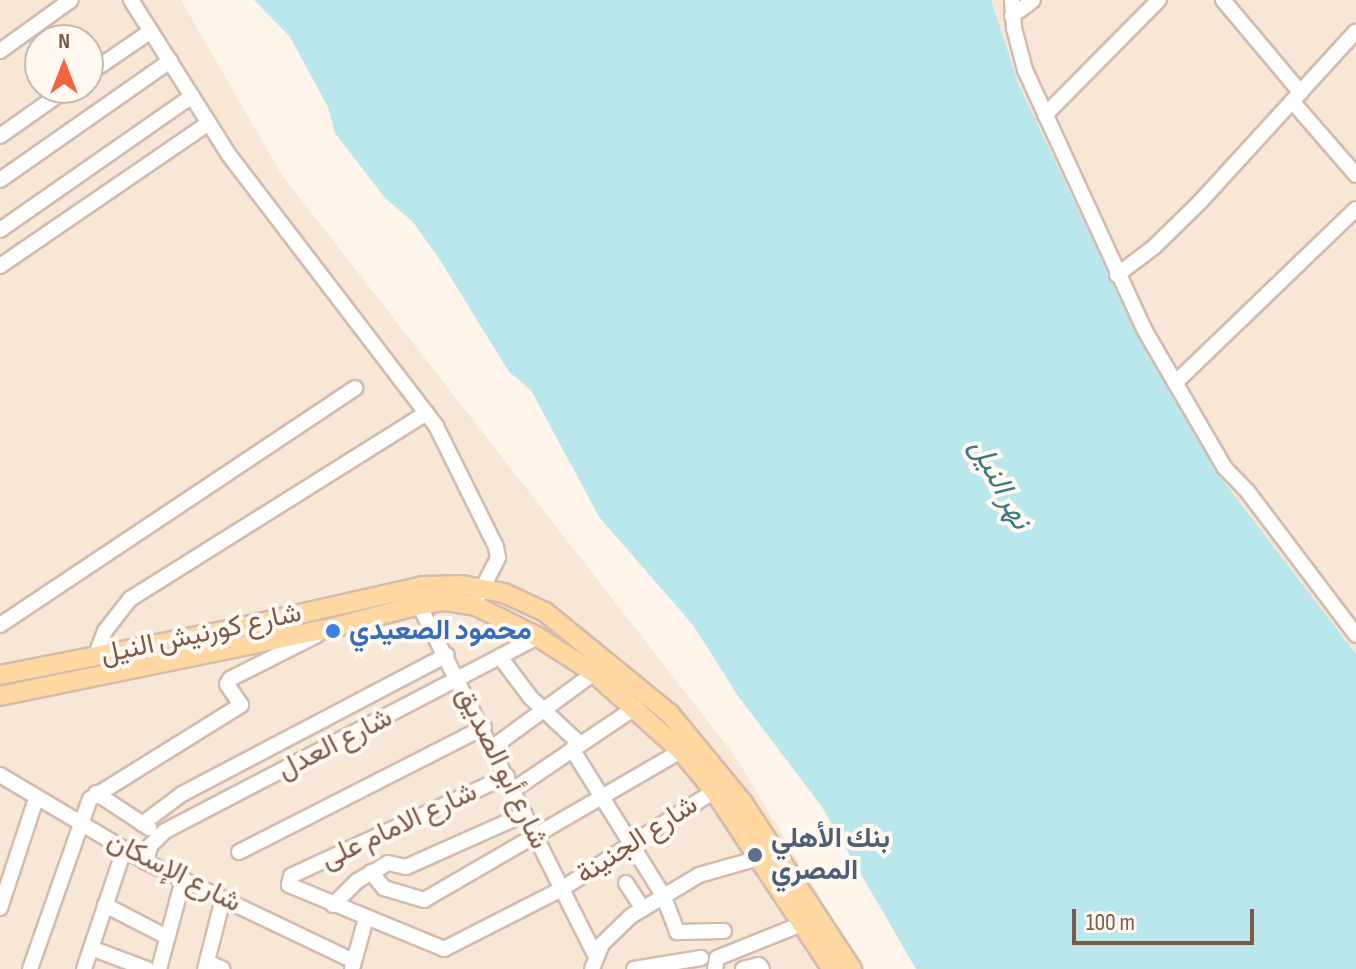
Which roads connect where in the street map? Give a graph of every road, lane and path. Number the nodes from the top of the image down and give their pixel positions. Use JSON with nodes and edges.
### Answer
{"nodes":[{"id":1,"x":71,"y":0,"type":"edge"},
{"id":2,"x":131,"y":0,"type":"edge"},
{"id":3,"x":1012,"y":0,"type":"edge"},
{"id":4,"x":1033,"y":0,"type":"edge"},
{"id":5,"x":1159,"y":0,"type":"edge"},
{"id":6,"x":1223,"y":0,"type":"edge"},
{"id":7,"x":1012,"y":16,"type":"junction"},
{"id":8,"x":151,"y":31,"type":"junction"},
{"id":9,"x":1356,"y":31,"type":"edge"},
{"id":10,"x":0,"y":51,"type":"edge"},
{"id":11,"x":170,"y":61,"type":"junction"},
{"id":12,"x":104,"y":63,"type":"edge"},
{"id":13,"x":192,"y":96,"type":"junction"},
{"id":14,"x":1296,"y":97,"type":"junction"},
{"id":15,"x":45,"y":104,"type":"edge"},
{"id":16,"x":1045,"y":115,"type":"junction"},
{"id":17,"x":209,"y":123,"type":"junction"},
{"id":18,"x":0,"y":136,"type":"edge"},
{"id":19,"x":1356,"y":175,"type":"edge"},
{"id":20,"x":0,"y":180,"type":"edge"},
{"id":21,"x":1356,"y":209,"type":"edge"},
{"id":22,"x":0,"y":230,"type":"edge"},
{"id":23,"x":0,"y":266,"type":"edge"},
{"id":24,"x":1117,"y":275,"type":"junction"},
{"id":25,"x":1175,"y":383,"type":"junction"},
{"id":26,"x":355,"y":388,"type":"dead end"},
{"id":27,"x":427,"y":413,"type":"junction"},
{"id":28,"x":481,"y":588,"type":"junction"},
{"id":29,"x":419,"y":605,"type":"junction"},
{"id":30,"x":476,"y":606,"type":"junction"},
{"id":31,"x":0,"y":625,"type":"edge"},
{"id":32,"x":335,"y":627,"type":"junction"},
{"id":33,"x":1356,"y":635,"type":"edge"},
{"id":34,"x":538,"y":637,"type":"junction"},
{"id":35,"x":447,"y":655,"type":"junction"},
{"id":36,"x":95,"y":657,"type":"junction"},
{"id":37,"x":500,"y":657,"type":"junction"},
{"id":38,"x":594,"y":673,"type":"junction"},
{"id":39,"x":0,"y":675,"type":"edge"},
{"id":40,"x":459,"y":679,"type":"junction"},
{"id":41,"x":0,"y":696,"type":"edge"},
{"id":42,"x":636,"y":707,"type":"junction"},
{"id":43,"x":543,"y":711,"type":"junction"},
{"id":44,"x":484,"y":727,"type":"junction"},
{"id":45,"x":493,"y":747,"type":"junction"},
{"id":46,"x":576,"y":747,"type":"junction"},
{"id":47,"x":681,"y":751,"type":"junction"},
{"id":48,"x":0,"y":775,"type":"edge"},
{"id":49,"x":510,"y":783,"type":"junction"},
{"id":50,"x":714,"y":791,"type":"junction"},
{"id":51,"x":96,"y":793,"type":"junction"},
{"id":52,"x":602,"y":797,"type":"junction"},
{"id":53,"x":36,"y":799,"type":"junction"},
{"id":54,"x":525,"y":814,"type":"junction"},
{"id":55,"x":80,"y":822,"type":"junction"},
{"id":56,"x":142,"y":824,"type":"junction"},
{"id":57,"x":161,"y":834,"type":"junction"},
{"id":58,"x":535,"y":836,"type":"junction"},
{"id":59,"x":632,"y":844,"type":"junction"},
{"id":60,"x":124,"y":850,"type":"junction"},
{"id":61,"x":239,"y":852,"type":"dead end"},
{"id":62,"x":759,"y":858,"type":"junction"},
{"id":63,"x":146,"y":862,"type":"junction"},
{"id":64,"x":371,"y":872,"type":"junction"},
{"id":65,"x":291,"y":876,"type":"joint"},
{"id":66,"x":183,"y":880,"type":"junction"},
{"id":67,"x":626,"y":883,"type":"dead end"},
{"id":68,"x":560,"y":890,"type":"junction"},
{"id":69,"x":663,"y":895,"type":"junction"},
{"id":70,"x":223,"y":899,"type":"junction"},
{"id":71,"x":105,"y":905,"type":"junction"},
{"id":72,"x":333,"y":905,"type":"junction"},
{"id":73,"x":0,"y":908,"type":"edge"},
{"id":74,"x":643,"y":909,"type":"junction"},
{"id":75,"x":366,"y":918,"type":"junction"},
{"id":76,"x":802,"y":924,"type":"junction"},
{"id":77,"x":724,"y":931,"type":"dead end"},
{"id":78,"x":167,"y":937,"type":"junction"},
{"id":79,"x":91,"y":948,"type":"junction"},
{"id":80,"x":701,"y":958,"type":"dead end"},
{"id":81,"x":594,"y":962,"type":"edge"},
{"id":82,"x":206,"y":965,"type":"edge"},
{"id":83,"x":353,"y":965,"type":"edge"},
{"id":84,"x":30,"y":969,"type":"edge"},
{"id":85,"x":84,"y":969,"type":"edge"},
{"id":86,"x":147,"y":969,"type":"edge"},
{"id":87,"x":159,"y":969,"type":"edge"},
{"id":88,"x":223,"y":969,"type":"edge"},
{"id":89,"x":634,"y":969,"type":"edge"},
{"id":90,"x":715,"y":969,"type":"edge"},
{"id":91,"x":743,"y":969,"type":"edge"},
{"id":92,"x":762,"y":969,"type":"edge"},
{"id":93,"x":832,"y":969,"type":"edge"},
{"id":94,"x":852,"y":969,"type":"edge"}],
"edges":[{"from":1,"to":10,"type":"street"},
{"from":2,"to":8,"type":"street"},
{"from":3,"to":7,"type":"street"},
{"from":4,"to":7,"type":"street"},
{"from":5,"to":16,"type":"street"},
{"from":6,"to":14,"type":"street"},
{"from":7,"to":16,"type":"street"},
{"from":8,"to":11,"type":"street"},
{"from":8,"to":12,"type":"street"},
{"from":9,"to":14,"type":"street"},
{"from":11,"to":13,"type":"street"},
{"from":11,"to":20,"type":"street"},
{"from":13,"to":17,"type":"street"},
{"from":13,"to":22,"type":"street"},
{"from":14,"to":19,"type":"street"},
{"from":14,"to":24,"type":"street"},
{"from":15,"to":18,"type":"street"},
{"from":16,"to":24,"type":"street"},
{"from":17,"to":23,"type":"street"},
{"from":17,"to":27,"type":"street"},
{"from":21,"to":25,"type":"street"},
{"from":24,"to":25,"type":"street"},
{"from":25,"to":33,"type":"street"},
{"from":26,"to":31,"type":"street"},
{"from":27,"to":28,"type":"street"},
{"from":27,"to":36,"type":"street"},
{"from":28,"to":30,"type":"street"},
{"from":28,"to":36,"type":"main road","name":"شارع كورنيش النيل"},
{"from":28,"to":94,"type":"main road","name":"شارع كورنيش النيل"},
{"from":29,"to":30,"type":"main road","name":"شارع كورنيش النيل"},
{"from":29,"to":32,"type":"main road","name":"شارع كورنيش النيل"},
{"from":29,"to":35,"type":"street","name":"شارع أبو الصديق"},
{"from":30,"to":34,"type":"main road","name":"شارع كورنيش النيل"},
{"from":32,"to":41,"type":"main road","name":"شارع كورنيش النيل"},
{"from":32,"to":51,"type":"street"},
{"from":34,"to":37,"type":"street","name":"شارع العدل"},
{"from":34,"to":38,"type":"main road","name":"شارع كورنيش النيل"},
{"from":35,"to":40,"type":"street","name":"شارع أبو الصديق"},
{"from":35,"to":56,"type":"street"},
{"from":36,"to":39,"type":"main road","name":"شارع كورنيش النيل"},
{"from":37,"to":40,"type":"street","name":"شارع العدل"},
{"from":37,"to":43,"type":"street"},
{"from":38,"to":42,"type":"main road","name":"شارع كورنيش النيل"},
{"from":38,"to":43,"type":"street"},
{"from":40,"to":44,"type":"street","name":"شارع أبو الصديق"},
{"from":40,"to":57,"type":"street","name":"شارع العدل"},
{"from":42,"to":46,"type":"street","name":"شارع الامام على"},
{"from":42,"to":47,"type":"main road","name":"شارع كورنيش النيل"},
{"from":43,"to":45,"type":"street"},
{"from":43,"to":46,"type":"street"},
{"from":44,"to":45,"type":"street","name":"شارع أبو الصديق"},
{"from":44,"to":61,"type":"street"},
{"from":45,"to":49,"type":"street","name":"شارع أبو الصديق"},
{"from":46,"to":49,"type":"street","name":"شارع الامام على"},
{"from":46,"to":52,"type":"street"},
{"from":47,"to":50,"type":"main road","name":"شارع كورنيش النيل"},
{"from":47,"to":52,"type":"street"},
{"from":48,"to":53,"type":"street","name":"شارع الإسكان"},
{"from":49,"to":54,"type":"street","name":"شارع أبو الصديق"},
{"from":49,"to":65,"type":"street","name":"شارع الامام على"},
{"from":50,"to":59,"type":"street","name":"شارع الجنينة"},
{"from":50,"to":62,"type":"main road","name":"شارع كورنيش النيل"},
{"from":51,"to":55,"type":"street"},
{"from":51,"to":56,"type":"street"},
{"from":52,"to":58,"type":"street"},
{"from":52,"to":59,"type":"street"},
{"from":53,"to":55,"type":"street","name":"شارع الإسكان"},
{"from":53,"to":73,"type":"street"},
{"from":54,"to":58,"type":"street","name":"شارع أبو الصديق"},
{"from":54,"to":64,"type":"street"},
{"from":55,"to":60,"type":"street","name":"شارع الإسكان"},
{"from":55,"to":84,"type":"street"},
{"from":56,"to":57,"type":"street"},
{"from":57,"to":63,"type":"street"},
{"from":58,"to":64,"type":"street"},
{"from":58,"to":68,"type":"street","name":"شارع أبو الصديق"},
{"from":59,"to":68,"type":"street","name":"شارع الجنينة"},
{"from":59,"to":69,"type":"street"},
{"from":60,"to":63,"type":"street","name":"شارع الإسكان"},
{"from":60,"to":71,"type":"street"},
{"from":62,"to":69,"type":"street"},
{"from":62,"to":76,"type":"main road","name":"شارع كورنيش النيل"},
{"from":63,"to":66,"type":"street","name":"شارع الإسكان"},
{"from":64,"to":72,"type":"street"},
{"from":65,"to":72,"type":"street","name":"شارع الجنينة"},
{"from":66,"to":70,"type":"street","name":"شارع الإسكان"},
{"from":66,"to":78,"type":"street"},
{"from":67,"to":74,"type":"street"},
{"from":68,"to":75,"type":"street","name":"شارع الجنينة"},
{"from":68,"to":81,"type":"street","name":"شارع أبو الصديق"},
{"from":69,"to":74,"type":"street"},
{"from":69,"to":77,"type":"street"},
{"from":70,"to":82,"type":"street"},
{"from":70,"to":83,"type":"street","name":"شارع الإسكان"},
{"from":71,"to":78,"type":"street"},
{"from":71,"to":79,"type":"street"},
{"from":72,"to":75,"type":"street","name":"شارع الجنينة"},
{"from":74,"to":81,"type":"street"},
{"from":75,"to":83,"type":"street"},
{"from":76,"to":90,"type":"street"},
{"from":76,"to":93,"type":"main road","name":"شارع كورنيش النيل"},
{"from":78,"to":87,"type":"street"},
{"from":79,"to":85,"type":"street"},
{"from":79,"to":86,"type":"street"},
{"from":80,"to":89,"type":"street"},
{"from":82,"to":88,"type":"street"},
{"from":91,"to":92,"type":"street"}]}
